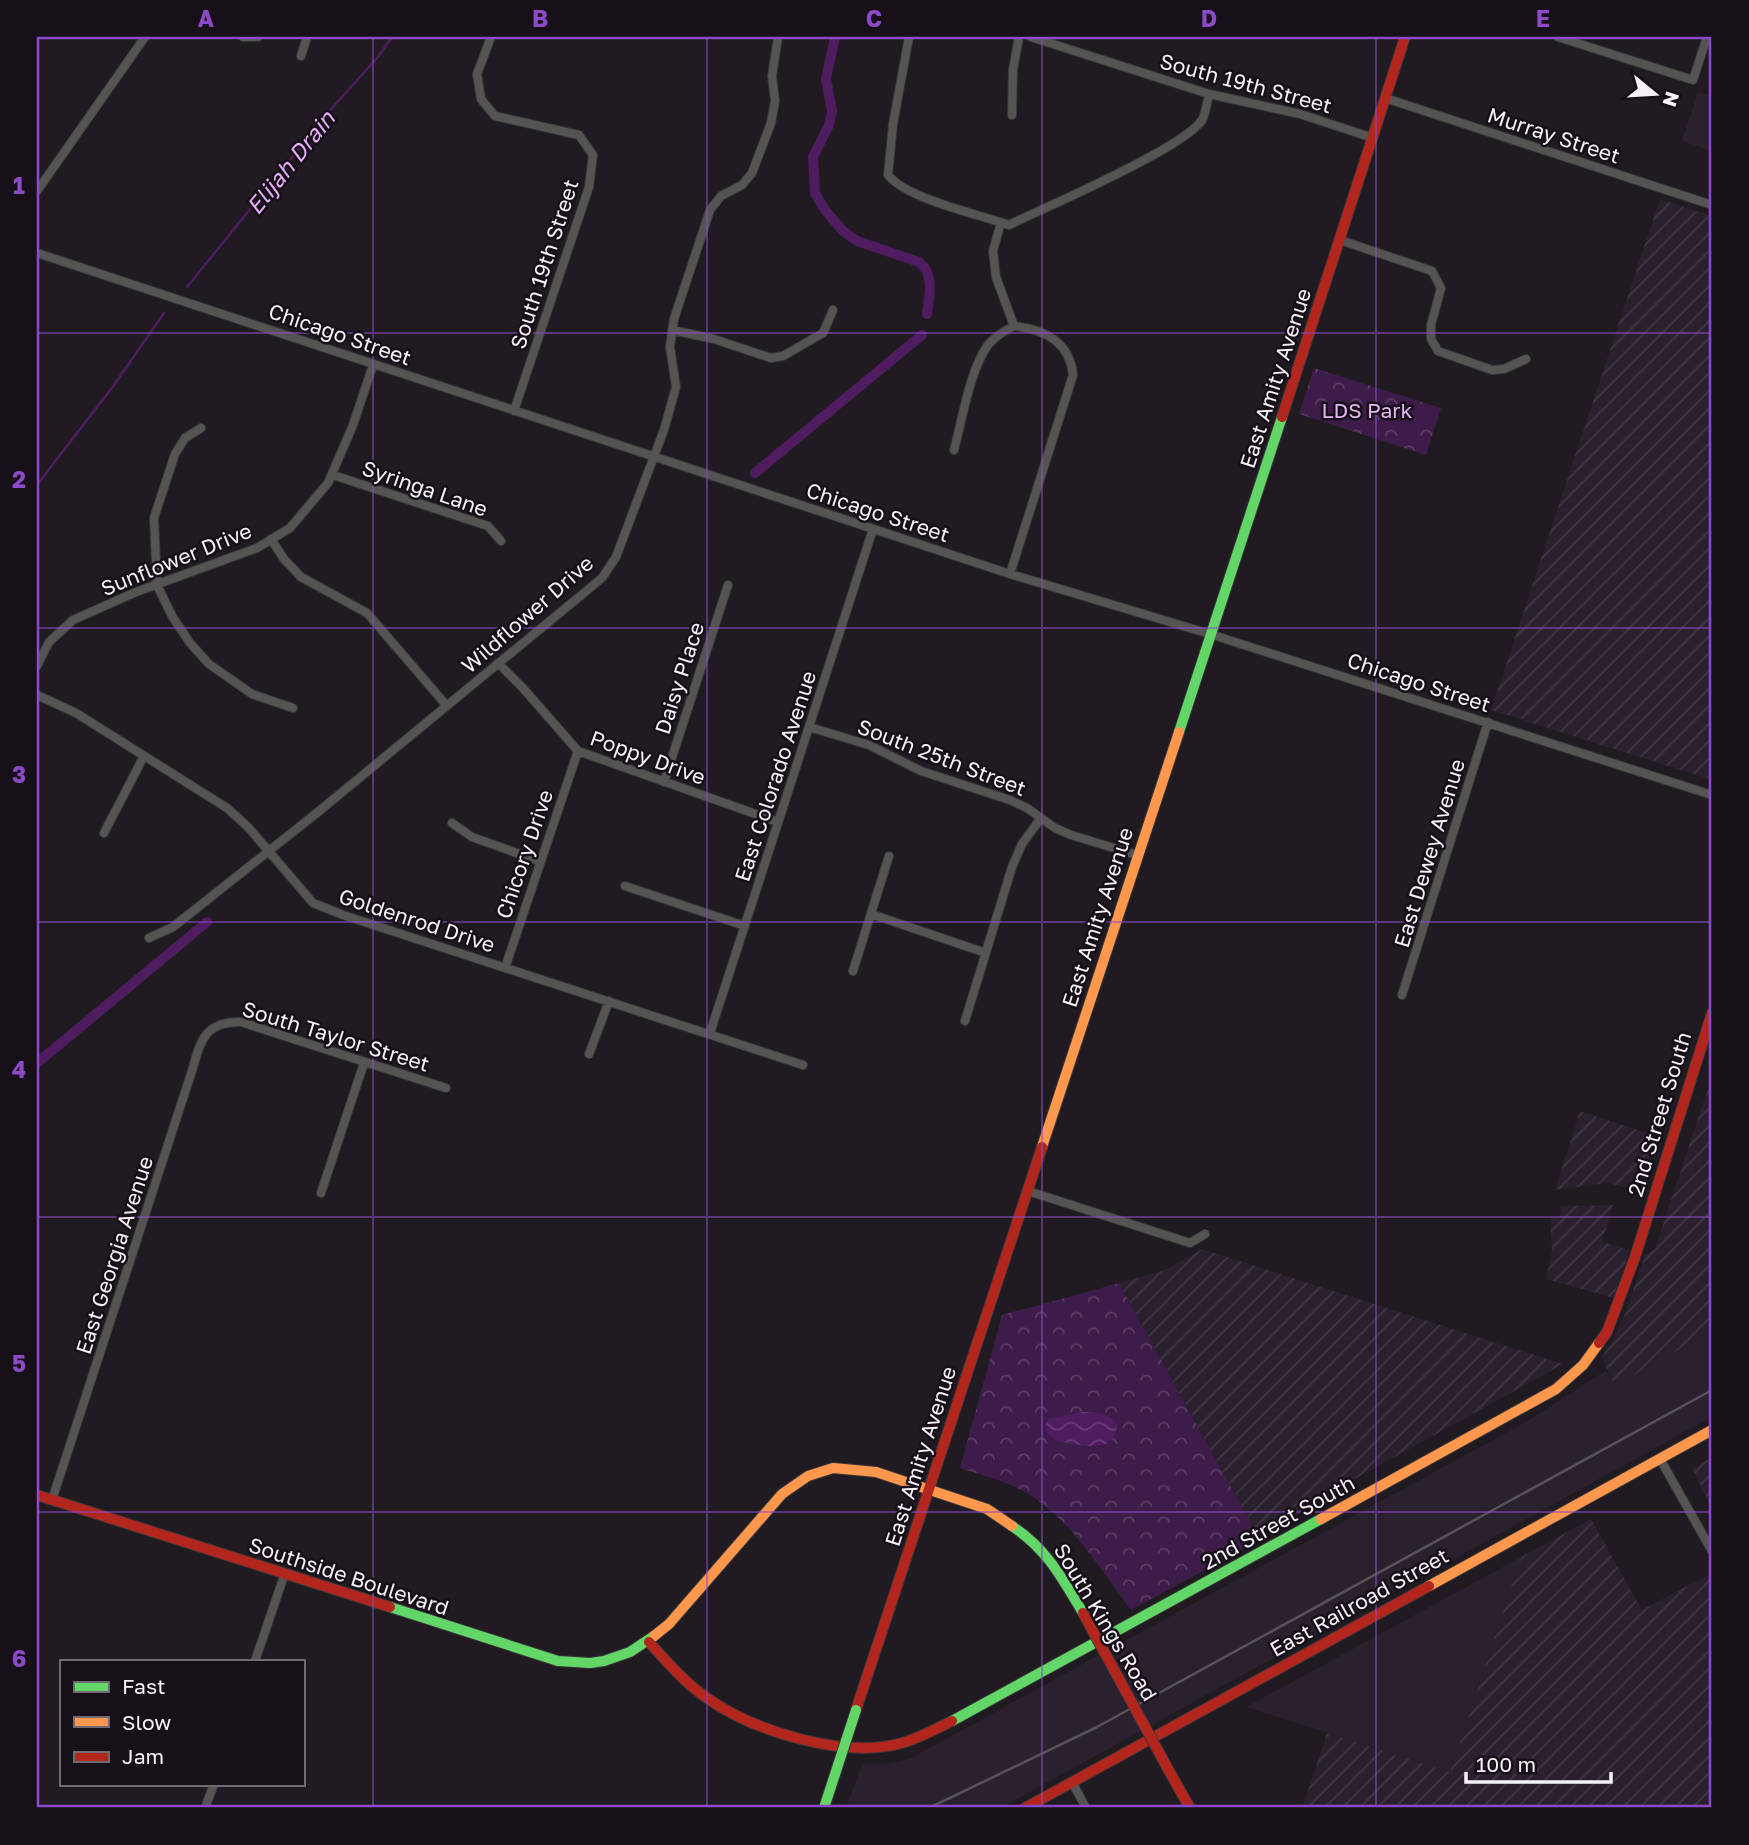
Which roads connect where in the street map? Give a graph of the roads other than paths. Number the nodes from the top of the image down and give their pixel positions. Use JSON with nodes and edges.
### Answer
{"nodes":[{"id":1,"x":145,"y":37,"type":"edge"},
{"id":2,"x":243,"y":37,"type":"edge"},
{"id":3,"x":258,"y":37,"type":"edge"},
{"id":4,"x":307,"y":37,"type":"edge"},
{"id":5,"x":491,"y":37,"type":"edge"},
{"id":6,"x":778,"y":37,"type":"edge"},
{"id":7,"x":909,"y":37,"type":"edge"},
{"id":8,"x":1019,"y":37,"type":"edge"},
{"id":9,"x":1031,"y":37,"type":"edge"},
{"id":10,"x":1405,"y":37,"type":"edge"},
{"id":11,"x":1558,"y":37,"type":"edge"},
{"id":12,"x":1707,"y":37,"type":"edge"},
{"id":13,"x":301,"y":56,"type":"dead end"},
{"id":14,"x":1209,"y":94,"type":"junction"},
{"id":15,"x":1385,"y":98,"type":"junction"},
{"id":16,"x":1012,"y":115,"type":"dead end"},
{"id":17,"x":1373,"y":138,"type":"junction"},
{"id":18,"x":37,"y":191,"type":"edge"},
{"id":19,"x":1712,"y":205,"type":"edge"},
{"id":20,"x":1001,"y":222,"type":"junction"},
{"id":21,"x":1340,"y":240,"type":"junction"},
{"id":22,"x":37,"y":253,"type":"edge"},
{"id":23,"x":833,"y":310,"type":"dead end"},
{"id":24,"x":1014,"y":326,"type":"junction"},
{"id":25,"x":672,"y":330,"type":"junction"},
{"id":26,"x":1526,"y":359,"type":"dead end"},
{"id":27,"x":373,"y":365,"type":"junction"},
{"id":28,"x":514,"y":411,"type":"junction"},
{"id":29,"x":201,"y":428,"type":"dead end"},
{"id":30,"x":954,"y":450,"type":"dead end"},
{"id":31,"x":654,"y":456,"type":"junction"},
{"id":32,"x":332,"y":474,"type":"junction"},
{"id":33,"x":873,"y":529,"type":"junction"},
{"id":34,"x":271,"y":539,"type":"junction"},
{"id":35,"x":501,"y":541,"type":"dead end"},
{"id":36,"x":1010,"y":574,"type":"junction"},
{"id":37,"x":157,"y":584,"type":"junction"},
{"id":38,"x":728,"y":585,"type":"dead end"},
{"id":39,"x":1210,"y":634,"type":"junction"},
{"id":40,"x":498,"y":663,"type":"junction"},
{"id":41,"x":37,"y":666,"type":"edge"},
{"id":42,"x":37,"y":695,"type":"edge"},
{"id":43,"x":447,"y":706,"type":"junction"},
{"id":44,"x":293,"y":708,"type":"dead end"},
{"id":45,"x":1488,"y":722,"type":"junction"},
{"id":46,"x":809,"y":727,"type":"junction"},
{"id":47,"x":578,"y":751,"type":"junction"},
{"id":48,"x":144,"y":756,"type":"junction"},
{"id":49,"x":664,"y":782,"type":"junction"},
{"id":50,"x":1712,"y":795,"type":"edge"},
{"id":51,"x":1041,"y":818,"type":"junction"},
{"id":52,"x":778,"y":822,"type":"junction"},
{"id":53,"x":452,"y":823,"type":"dead end"},
{"id":54,"x":104,"y":832,"type":"dead end"},
{"id":55,"x":269,"y":850,"type":"junction"},
{"id":56,"x":1137,"y":855,"type":"junction"},
{"id":57,"x":889,"y":856,"type":"dead end"},
{"id":58,"x":539,"y":861,"type":"junction"},
{"id":59,"x":625,"y":886,"type":"dead end"},
{"id":60,"x":871,"y":914,"type":"junction"},
{"id":61,"x":745,"y":926,"type":"junction"},
{"id":62,"x":149,"y":938,"type":"dead end"},
{"id":63,"x":986,"y":953,"type":"junction"},
{"id":64,"x":505,"y":968,"type":"junction"},
{"id":65,"x":853,"y":971,"type":"dead end"},
{"id":66,"x":1402,"y":995,"type":"dead end"},
{"id":67,"x":609,"y":1001,"type":"junction"},
{"id":68,"x":1712,"y":1013,"type":"edge"},
{"id":69,"x":965,"y":1021,"type":"dead end"},
{"id":70,"x":215,"y":1025,"type":"joint"},
{"id":71,"x":710,"y":1033,"type":"junction"},
{"id":72,"x":589,"y":1054,"type":"dead end"},
{"id":73,"x":364,"y":1063,"type":"junction"},
{"id":74,"x":803,"y":1065,"type":"dead end"},
{"id":75,"x":446,"y":1088,"type":"dead end"},
{"id":76,"x":1028,"y":1191,"type":"junction"},
{"id":77,"x":321,"y":1193,"type":"dead end"},
{"id":78,"x":1205,"y":1234,"type":"dead end"},
{"id":79,"x":1712,"y":1430,"type":"edge"},
{"id":80,"x":1660,"y":1459,"type":"junction"},
{"id":81,"x":929,"y":1490,"type":"junction"},
{"id":82,"x":37,"y":1495,"type":"edge"},
{"id":83,"x":52,"y":1500,"type":"junction"},
{"id":84,"x":1712,"y":1551,"type":"edge"},
{"id":85,"x":284,"y":1576,"type":"junction"},
{"id":86,"x":649,"y":1642,"type":"junction"},
{"id":87,"x":255,"y":1660,"type":"edge"},
{"id":88,"x":1072,"y":1782,"type":"junction"},
{"id":89,"x":213,"y":1786,"type":"edge"},
{"id":90,"x":205,"y":1808,"type":"edge"},
{"id":91,"x":824,"y":1808,"type":"edge"},
{"id":92,"x":1025,"y":1808,"type":"edge"},
{"id":93,"x":1086,"y":1808,"type":"edge"},
{"id":94,"x":1190,"y":1808,"type":"edge"}],
"edges":[{"from":1,"to":18,"type":"street"},
{"from":2,"to":3,"type":"street"},
{"from":4,"to":13,"type":"street"},
{"from":5,"to":28,"type":"street","name":"South 19th Street"},
{"from":6,"to":25,"type":"street","name":"Wildflower Drive"},
{"from":7,"to":20,"type":"street"},
{"from":8,"to":16,"type":"street"},
{"from":9,"to":14,"type":"street","name":"South 19th Street"},
{"from":10,"to":15,"type":"main road","name":"East Amity Avenue"},
{"from":11,"to":12,"type":"street"},
{"from":14,"to":17,"type":"street","name":"South 19th Street"},
{"from":14,"to":20,"type":"street"},
{"from":15,"to":17,"type":"main road","name":"East Amity Avenue"},
{"from":15,"to":19,"type":"street","name":"Murray Street"},
{"from":17,"to":21,"type":"main road","name":"East Amity Avenue"},
{"from":20,"to":24,"type":"street"},
{"from":21,"to":26,"type":"street"},
{"from":21,"to":39,"type":"main road","name":"East Amity Avenue"},
{"from":22,"to":27,"type":"street","name":"Chicago Street"},
{"from":23,"to":25,"type":"street"},
{"from":24,"to":30,"type":"street"},
{"from":24,"to":36,"type":"street"},
{"from":25,"to":31,"type":"street","name":"Wildflower Drive"},
{"from":27,"to":28,"type":"street","name":"Chicago Street"},
{"from":27,"to":32,"type":"street","name":"Sunflower Drive"},
{"from":28,"to":31,"type":"street","name":"Chicago Street"},
{"from":29,"to":37,"type":"street"},
{"from":31,"to":33,"type":"street","name":"Chicago Street"},
{"from":31,"to":40,"type":"street","name":"Wildflower Drive"},
{"from":32,"to":34,"type":"street","name":"Sunflower Drive"},
{"from":32,"to":35,"type":"street","name":"Syringa Lane"},
{"from":33,"to":36,"type":"street","name":"Chicago Street"},
{"from":33,"to":46,"type":"street","name":"East Colorado Avenue"},
{"from":34,"to":37,"type":"street","name":"Sunflower Drive"},
{"from":34,"to":43,"type":"street"},
{"from":36,"to":39,"type":"street","name":"Chicago Street"},
{"from":37,"to":41,"type":"street","name":"Sunflower Drive"},
{"from":37,"to":44,"type":"street"},
{"from":38,"to":49,"type":"street","name":"Daisy Place"},
{"from":39,"to":45,"type":"street","name":"Chicago Street"},
{"from":39,"to":56,"type":"main road","name":"East Amity Avenue"},
{"from":40,"to":43,"type":"street","name":"Wildflower Drive"},
{"from":40,"to":47,"type":"street","name":"Poppy Drive"},
{"from":42,"to":48,"type":"street","name":"Goldenrod Drive"},
{"from":43,"to":55,"type":"street","name":"Wildflower Drive"},
{"from":45,"to":50,"type":"street","name":"Chicago Street"},
{"from":45,"to":66,"type":"street","name":"East Dewey Avenue"},
{"from":46,"to":51,"type":"street","name":"South 25th Street"},
{"from":46,"to":52,"type":"street","name":"East Colorado Avenue"},
{"from":47,"to":49,"type":"street","name":"Poppy Drive"},
{"from":47,"to":58,"type":"street","name":"Chicory Drive"},
{"from":48,"to":54,"type":"street"},
{"from":48,"to":55,"type":"street","name":"Goldenrod Drive"},
{"from":49,"to":52,"type":"street","name":"Poppy Drive"},
{"from":51,"to":56,"type":"street","name":"South 25th Street"},
{"from":51,"to":63,"type":"street"},
{"from":52,"to":61,"type":"street","name":"East Colorado Avenue"},
{"from":53,"to":58,"type":"street"},
{"from":55,"to":62,"type":"street","name":"Wildflower Drive"},
{"from":55,"to":64,"type":"street","name":"Goldenrod Drive"},
{"from":56,"to":76,"type":"main road","name":"East Amity Avenue"},
{"from":57,"to":60,"type":"street"},
{"from":58,"to":64,"type":"street","name":"Chicory Drive"},
{"from":59,"to":61,"type":"street"},
{"from":60,"to":63,"type":"street"},
{"from":60,"to":65,"type":"street"},
{"from":61,"to":71,"type":"street","name":"East Colorado Avenue"},
{"from":63,"to":69,"type":"street"},
{"from":64,"to":67,"type":"street","name":"Goldenrod Drive"},
{"from":67,"to":71,"type":"street","name":"Goldenrod Drive"},
{"from":67,"to":72,"type":"street"},
{"from":68,"to":86,"type":"main road","name":"2nd Street South"},
{"from":70,"to":73,"type":"street","name":"South Taylor Street"},
{"from":70,"to":83,"type":"street","name":"East Georgia Avenue"},
{"from":71,"to":74,"type":"street","name":"Goldenrod Drive"},
{"from":73,"to":75,"type":"street","name":"South Taylor Street"},
{"from":73,"to":77,"type":"street"},
{"from":76,"to":78,"type":"street"},
{"from":76,"to":81,"type":"main road","name":"East Amity Avenue"},
{"from":79,"to":80,"type":"main road","name":"East Railroad Street"},
{"from":80,"to":84,"type":"street"},
{"from":80,"to":88,"type":"main road","name":"East Railroad Street"},
{"from":81,"to":86,"type":"main road","name":"South Kings Road"},
{"from":81,"to":91,"type":"main road","name":"East Amity Avenue","bridge":true},
{"from":81,"to":94,"type":"main road","name":"South Kings Road","bridge":true},
{"from":82,"to":83,"type":"main road","name":"Southside Boulevard"},
{"from":83,"to":85,"type":"main road","name":"Southside Boulevard"},
{"from":85,"to":86,"type":"main road","name":"Southside Boulevard"},
{"from":85,"to":87,"type":"street"},
{"from":88,"to":92,"type":"main road","name":"East Railroad Street"},
{"from":88,"to":93,"type":"street"},
{"from":89,"to":90,"type":"street"}]}
